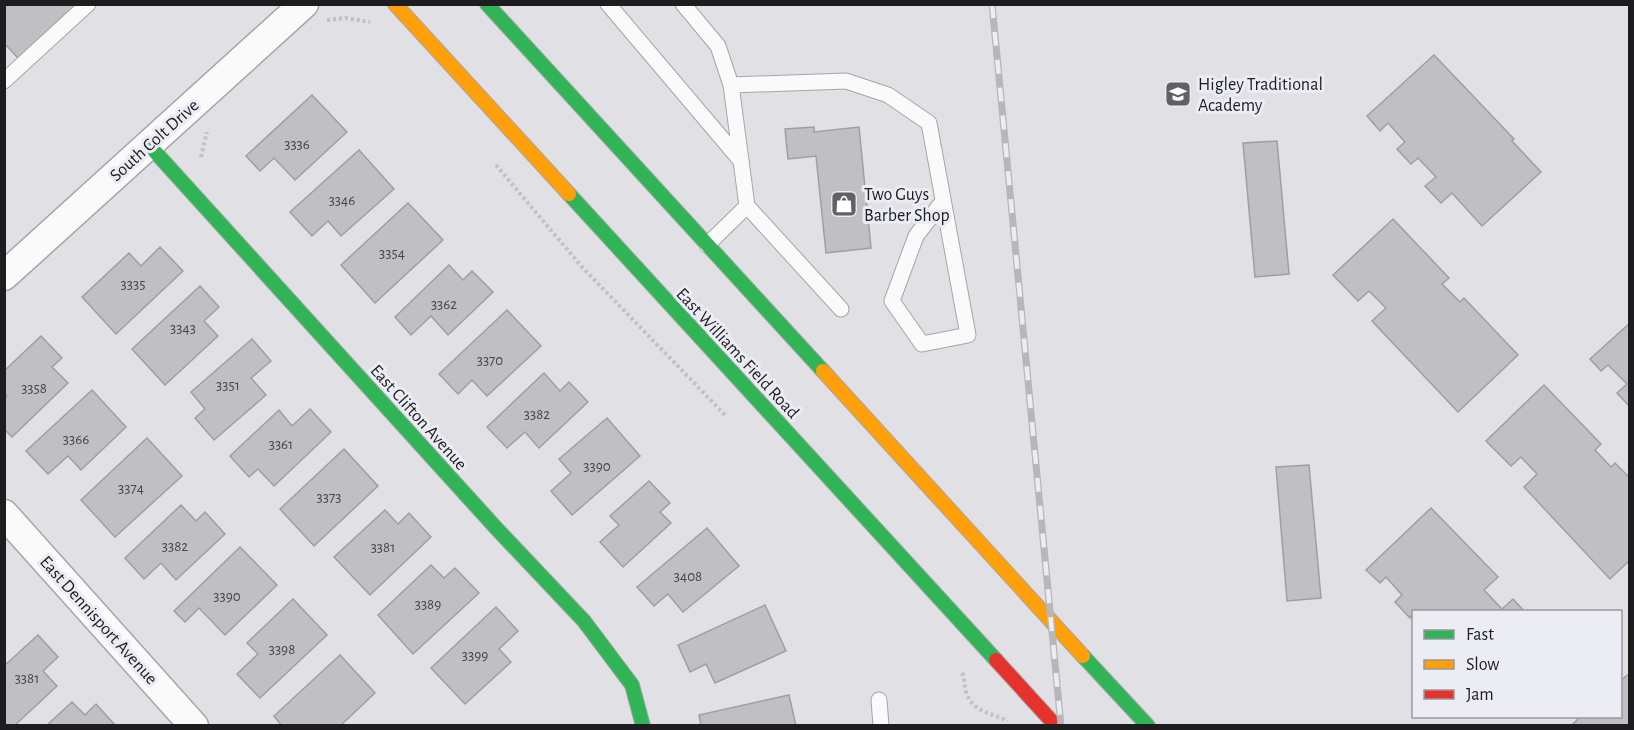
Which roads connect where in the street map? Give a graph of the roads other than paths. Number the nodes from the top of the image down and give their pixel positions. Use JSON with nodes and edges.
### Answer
{"nodes":[{"id":1,"x":88,"y":4,"type":"edge"},
{"id":2,"x":395,"y":4,"type":"edge"},
{"id":3,"x":488,"y":4,"type":"edge"},
{"id":4,"x":608,"y":4,"type":"edge"},
{"id":5,"x":683,"y":4,"type":"edge"},
{"id":6,"x":313,"y":15,"type":"edge"},
{"id":7,"x":4,"y":81,"type":"edge"},
{"id":8,"x":731,"y":85,"type":"junction"},
{"id":9,"x":148,"y":144,"type":"junction"},
{"id":10,"x":741,"y":161,"type":"junction"},
{"id":11,"x":943,"y":201,"type":"junction"},
{"id":12,"x":747,"y":206,"type":"junction"},
{"id":13,"x":707,"y":245,"type":"junction"},
{"id":14,"x":4,"y":276,"type":"edge"},
{"id":15,"x":841,"y":309,"type":"dead end"},
{"id":16,"x":4,"y":514,"type":"edge"},
{"id":17,"x":879,"y":700,"type":"dead end"},
{"id":18,"x":194,"y":726,"type":"edge"},
{"id":19,"x":643,"y":726,"type":"edge"},
{"id":20,"x":881,"y":726,"type":"edge"},
{"id":21,"x":1056,"y":726,"type":"edge"},
{"id":22,"x":1148,"y":726,"type":"edge"}],
"edges":[{"from":1,"to":7,"type":"lane"},
{"from":2,"to":21,"type":"main road","name":"East Williams Field Road"},
{"from":3,"to":13,"type":"main road"},
{"from":4,"to":10,"type":"lane"},
{"from":5,"to":8,"type":"lane"},
{"from":6,"to":9,"type":"street","name":"South Colt Drive"},
{"from":8,"to":10,"type":"lane"},
{"from":8,"to":11,"type":"lane"},
{"from":9,"to":14,"type":"street","name":"South Colt Drive"},
{"from":9,"to":19,"type":"main road","name":"East Clifton Avenue"},
{"from":10,"to":12,"type":"lane"},
{"from":11,"to":11,"type":"lane"},
{"from":12,"to":13,"type":"lane"},
{"from":12,"to":15,"type":"lane"},
{"from":13,"to":22,"type":"main road"},
{"from":16,"to":18,"type":"street","name":"East Dennisport Avenue"},
{"from":17,"to":20,"type":"lane"}]}
